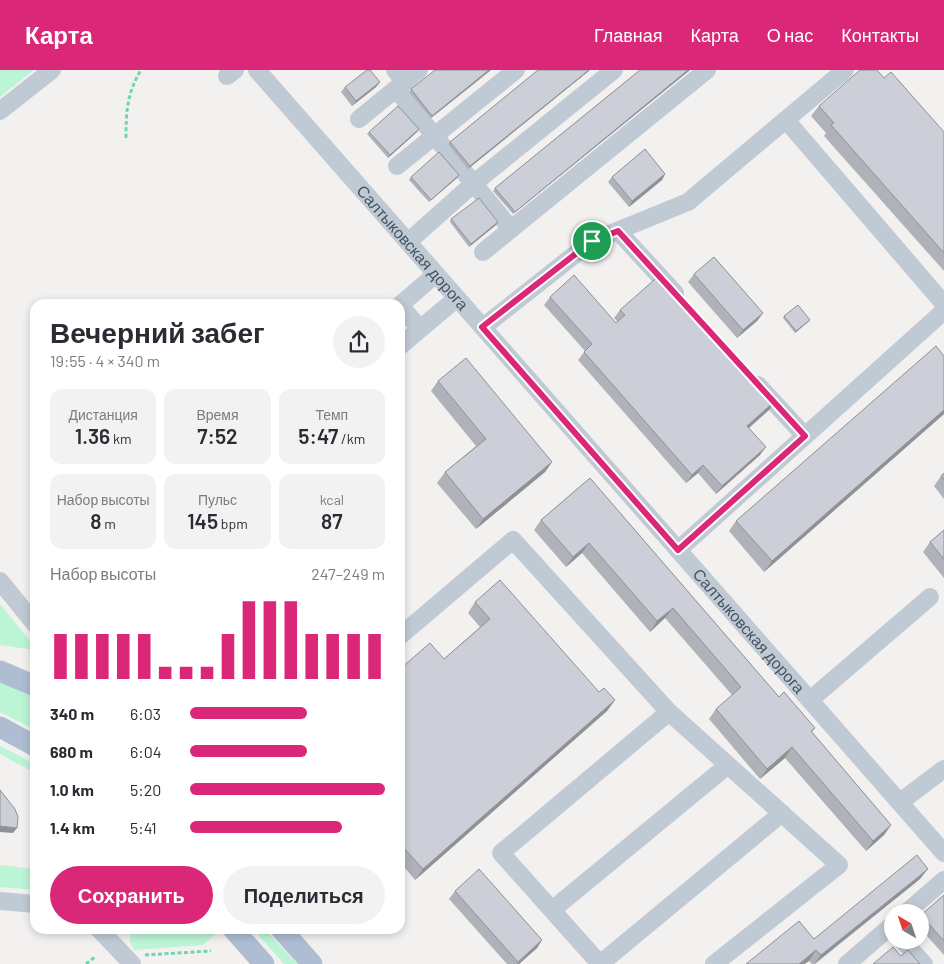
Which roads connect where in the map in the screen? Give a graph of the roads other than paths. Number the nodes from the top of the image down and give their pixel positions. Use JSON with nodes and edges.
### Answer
{"nodes":[{"id":1,"x":52,"y":70,"type":"edge"},
{"id":2,"x":257,"y":70,"type":"edge"},
{"id":3,"x":419,"y":70,"type":"edge"},
{"id":4,"x":516,"y":70,"type":"edge"},
{"id":5,"x":614,"y":70,"type":"edge"},
{"id":6,"x":707,"y":70,"type":"edge"},
{"id":7,"x":845,"y":70,"type":"edge"},
{"id":8,"x":399,"y":80,"type":"edge"},
{"id":9,"x":0,"y":111,"type":"edge"},
{"id":10,"x":359,"y":119,"type":"dead end"},
{"id":11,"x":786,"y":120,"type":"junction"},
{"id":12,"x":434,"y":136,"type":"junction"},
{"id":13,"x":397,"y":166,"type":"dead end"},
{"id":14,"x":473,"y":184,"type":"junction"},
{"id":15,"x":510,"y":229,"type":"junction"},
{"id":16,"x":618,"y":231,"type":"junction"},
{"id":17,"x":408,"y":242,"type":"junction"},
{"id":18,"x":483,"y":252,"type":"dead end"},
{"id":19,"x":436,"y":274,"type":"junction"},
{"id":20,"x":457,"y":298,"type":"junction"},
{"id":21,"x":405,"y":301,"type":"edge"},
{"id":22,"x":685,"y":304,"type":"edge"},
{"id":23,"x":944,"y":304,"type":"edge"},
{"id":24,"x":405,"y":311,"type":"edge"},
{"id":25,"x":944,"y":311,"type":"edge"},
{"id":26,"x":482,"y":327,"type":"junction"},
{"id":27,"x":420,"y":329,"type":"junction"},
{"id":28,"x":405,"y":342,"type":"edge"},
{"id":29,"x":745,"y":370,"type":"edge"},
{"id":30,"x":805,"y":436,"type":"junction"},
{"id":31,"x":678,"y":550,"type":"junction"},
{"id":32,"x":0,"y":581,"type":"edge"},
{"id":33,"x":930,"y":597,"type":"dead end"},
{"id":34,"x":30,"y":615,"type":"edge"},
{"id":35,"x":405,"y":632,"type":"edge"},
{"id":36,"x":0,"y":671,"type":"edge"},
{"id":37,"x":30,"y":684,"type":"edge"},
{"id":38,"x":810,"y":700,"type":"junction"},
{"id":39,"x":669,"y":712,"type":"junction"},
{"id":40,"x":0,"y":727,"type":"edge"},
{"id":41,"x":30,"y":743,"type":"edge"},
{"id":42,"x":728,"y":765,"type":"junction"},
{"id":43,"x":944,"y":769,"type":"edge"},
{"id":44,"x":900,"y":802,"type":"junction"},
{"id":45,"x":782,"y":813,"type":"junction"},
{"id":46,"x":944,"y":853,"type":"edge"},
{"id":47,"x":944,"y":880,"type":"edge"},
{"id":48,"x":0,"y":900,"type":"edge"},
{"id":49,"x":30,"y":903,"type":"edge"},
{"id":50,"x":916,"y":904,"type":"edge"},
{"id":51,"x":552,"y":910,"type":"junction"},
{"id":52,"x":105,"y":934,"type":"edge"},
{"id":53,"x":237,"y":934,"type":"edge"},
{"id":54,"x":286,"y":934,"type":"edge"},
{"id":55,"x":884,"y":937,"type":"edge"},
{"id":56,"x":911,"y":949,"type":"edge"},
{"id":57,"x":135,"y":960,"type":"edge"},
{"id":58,"x":264,"y":964,"type":"edge"},
{"id":59,"x":312,"y":964,"type":"edge"},
{"id":60,"x":600,"y":964,"type":"edge"},
{"id":61,"x":714,"y":964,"type":"edge"},
{"id":62,"x":848,"y":964,"type":"edge"},
{"id":63,"x":924,"y":964,"type":"edge"}],
"edges":[{"from":1,"to":9,"type":"street"},
{"from":2,"to":17,"type":"street","name":"Салтыковская дорога"},
{"from":3,"to":8,"type":"street"},
{"from":4,"to":12,"type":"street"},
{"from":5,"to":14,"type":"street"},
{"from":6,"to":15,"type":"street"},
{"from":7,"to":11,"type":"street"},
{"from":8,"to":10,"type":"street"},
{"from":8,"to":12,"type":"street"},
{"from":11,"to":16,"type":"street"},
{"from":11,"to":23,"type":"street"},
{"from":12,"to":13,"type":"street"},
{"from":12,"to":14,"type":"street"},
{"from":14,"to":15,"type":"street"},
{"from":14,"to":17,"type":"street"},
{"from":15,"to":18,"type":"street"},
{"from":16,"to":22,"type":"street"},
{"from":16,"to":26,"type":"street"},
{"from":17,"to":19,"type":"street","name":"Салтыковская дорога"},
{"from":19,"to":20,"type":"street","name":"Салтыковская дорога"},
{"from":19,"to":21,"type":"street"},
{"from":20,"to":26,"type":"street","name":"Салтыковская дорога"},
{"from":20,"to":27,"type":"street"},
{"from":24,"to":27,"type":"street"},
{"from":25,"to":30,"type":"street"},
{"from":26,"to":31,"type":"street","name":"Салтыковская дорога"},
{"from":27,"to":28,"type":"street"},
{"from":29,"to":30,"type":"street"},
{"from":30,"to":31,"type":"street"},
{"from":31,"to":38,"type":"street","name":"Салтыковская дорога"},
{"from":32,"to":34,"type":"street"},
{"from":33,"to":38,"type":"street"},
{"from":35,"to":39,"type":"street"},
{"from":36,"to":37,"type":"main road"},
{"from":38,"to":44,"type":"street","name":"Салтыковская дорога"},
{"from":39,"to":42,"type":"street"},
{"from":39,"to":51,"type":"street"},
{"from":40,"to":41,"type":"main road"},
{"from":42,"to":45,"type":"street"},
{"from":42,"to":51,"type":"street"},
{"from":43,"to":44,"type":"street"},
{"from":44,"to":46,"type":"street","name":"Салтыковская дорога"},
{"from":45,"to":60,"type":"street"},
{"from":45,"to":61,"type":"street"},
{"from":47,"to":50,"type":"street"},
{"from":48,"to":49,"type":"street"},
{"from":51,"to":60,"type":"street"},
{"from":52,"to":57,"type":"street"},
{"from":53,"to":58,"type":"main road"},
{"from":54,"to":59,"type":"main road"},
{"from":55,"to":62,"type":"street"},
{"from":56,"to":63,"type":"street"}]}
